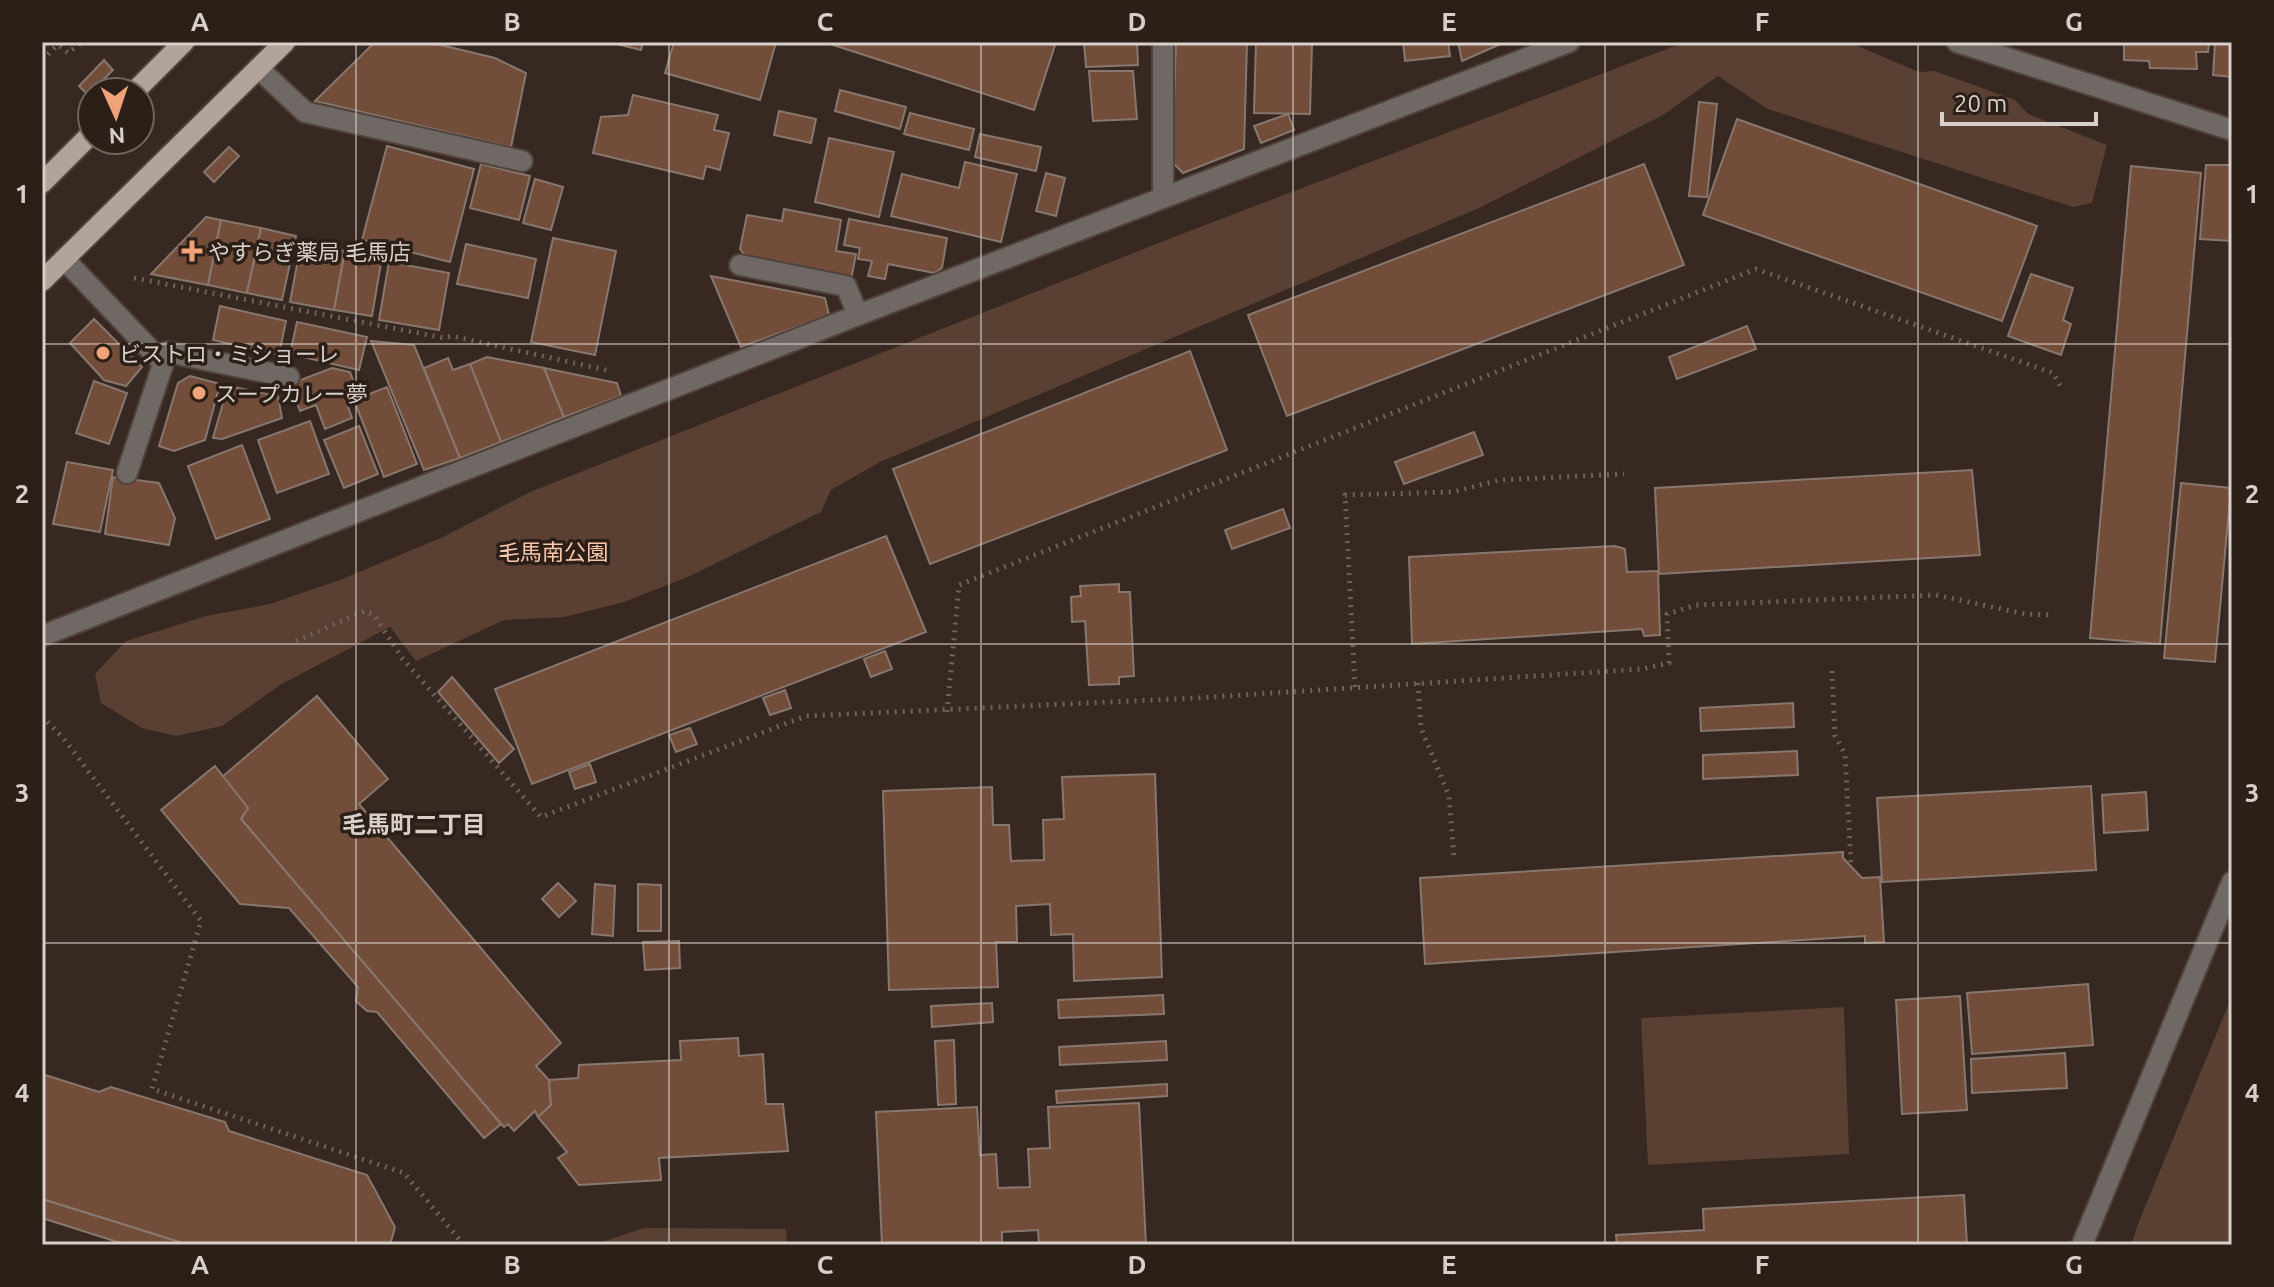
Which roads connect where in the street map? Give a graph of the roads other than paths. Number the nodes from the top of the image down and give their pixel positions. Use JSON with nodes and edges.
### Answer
{"nodes":[{"id":1,"x":184,"y":42,"type":"edge"},
{"id":2,"x":285,"y":42,"type":"edge"},
{"id":3,"x":1163,"y":42,"type":"edge"},
{"id":4,"x":1569,"y":42,"type":"edge"},
{"id":5,"x":1957,"y":42,"type":"edge"},
{"id":6,"x":258,"y":68,"type":"junction"},
{"id":7,"x":150,"y":76,"type":"edge"},
{"id":8,"x":2232,"y":130,"type":"edge"},
{"id":9,"x":76,"y":149,"type":"edge"},
{"id":10,"x":522,"y":161,"type":"dead end"},
{"id":11,"x":42,"y":183,"type":"edge"},
{"id":12,"x":1163,"y":198,"type":"junction"},
{"id":13,"x":64,"y":259,"type":"junction"},
{"id":14,"x":740,"y":265,"type":"dead end"},
{"id":15,"x":42,"y":281,"type":"edge"},
{"id":16,"x":858,"y":315,"type":"junction"},
{"id":17,"x":163,"y":363,"type":"junction"},
{"id":18,"x":289,"y":377,"type":"dead end"},
{"id":19,"x":127,"y":473,"type":"dead end"},
{"id":20,"x":42,"y":636,"type":"edge"},
{"id":21,"x":2232,"y":882,"type":"edge"},
{"id":22,"x":2082,"y":1245,"type":"edge"}],
"edges":[{"from":1,"to":7,"type":"main road"},
{"from":2,"to":6,"type":"main road"},
{"from":3,"to":12,"type":"street"},
{"from":4,"to":12,"type":"street"},
{"from":5,"to":8,"type":"street"},
{"from":6,"to":10,"type":"street"},
{"from":6,"to":13,"type":"main road"},
{"from":9,"to":11,"type":"main road"},
{"from":12,"to":16,"type":"street"},
{"from":13,"to":15,"type":"main road"},
{"from":13,"to":17,"type":"street"},
{"from":14,"to":16,"type":"street"},
{"from":16,"to":20,"type":"street"},
{"from":17,"to":18,"type":"street"},
{"from":17,"to":19,"type":"street"},
{"from":21,"to":22,"type":"street"}]}
